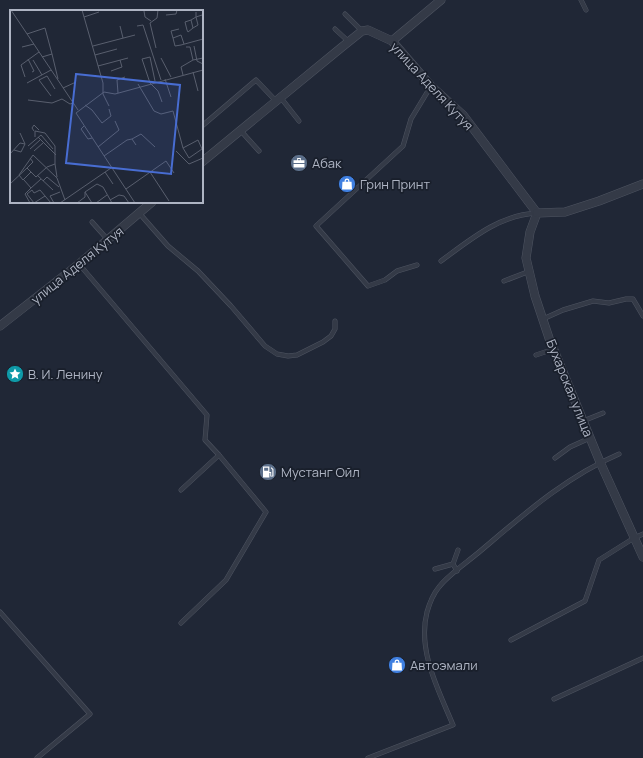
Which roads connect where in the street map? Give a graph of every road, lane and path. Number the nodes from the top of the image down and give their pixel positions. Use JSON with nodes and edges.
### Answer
{"nodes":[{"id":1,"x":439,"y":0,"type":"edge"},
{"id":2,"x":581,"y":0,"type":"edge"},
{"id":3,"x":586,"y":10,"type":"dead end"},
{"id":4,"x":345,"y":14,"type":"dead end"},
{"id":5,"x":335,"y":29,"type":"dead end"},
{"id":6,"x":362,"y":31,"type":"junction"},
{"id":7,"x":392,"y":41,"type":"junction"},
{"id":8,"x":348,"y":42,"type":"junction"},
{"id":9,"x":431,"y":86,"type":"junction"},
{"id":10,"x":278,"y":99,"type":"junction"},
{"id":11,"x":299,"y":121,"type":"dead end"},
{"id":12,"x":203,"y":125,"type":"edge"},
{"id":13,"x":241,"y":131,"type":"junction"},
{"id":14,"x":259,"y":151,"type":"dead end"},
{"id":15,"x":203,"y":161,"type":"edge"},
{"id":16,"x":643,"y":184,"type":"edge"},
{"id":17,"x":151,"y":203,"type":"edge"},
{"id":18,"x":538,"y":213,"type":"junction"},
{"id":19,"x":140,"y":214,"type":"junction"},
{"id":20,"x":92,"y":222,"type":"dead end"},
{"id":21,"x":108,"y":240,"type":"junction"},
{"id":22,"x":441,"y":261,"type":"dead end"},
{"id":23,"x":79,"y":264,"type":"junction"},
{"id":24,"x":417,"y":265,"type":"dead end"},
{"id":25,"x":530,"y":271,"type":"junction"},
{"id":26,"x":504,"y":281,"type":"dead end"},
{"id":27,"x":643,"y":316,"type":"edge"},
{"id":28,"x":543,"y":319,"type":"junction"},
{"id":29,"x":335,"y":321,"type":"dead end"},
{"id":30,"x":0,"y":326,"type":"edge"},
{"id":31,"x":554,"y":348,"type":"junction"},
{"id":32,"x":536,"y":355,"type":"dead end"},
{"id":33,"x":603,"y":413,"type":"dead end"},
{"id":34,"x":583,"y":421,"type":"junction"},
{"id":35,"x":590,"y":438,"type":"junction"},
{"id":36,"x":219,"y":454,"type":"junction"},
{"id":37,"x":619,"y":454,"type":"dead end"},
{"id":38,"x":555,"y":458,"type":"dead end"},
{"id":39,"x":600,"y":462,"type":"junction"},
{"id":40,"x":181,"y":490,"type":"dead end"},
{"id":41,"x":643,"y":534,"type":"edge"},
{"id":42,"x":634,"y":538,"type":"junction"},
{"id":43,"x":458,"y":550,"type":"dead end"},
{"id":44,"x":643,"y":557,"type":"edge"},
{"id":45,"x":453,"y":564,"type":"junction"},
{"id":46,"x":435,"y":569,"type":"dead end"},
{"id":47,"x":457,"y":571,"type":"junction"},
{"id":48,"x":0,"y":612,"type":"edge"},
{"id":49,"x":181,"y":623,"type":"dead end"},
{"id":50,"x":511,"y":640,"type":"dead end"},
{"id":51,"x":643,"y":658,"type":"edge"},
{"id":52,"x":554,"y":699,"type":"dead end"},
{"id":53,"x":37,"y":758,"type":"edge"},
{"id":54,"x":368,"y":758,"type":"edge"}],
"edges":[{"from":1,"to":7,"type":"street"},
{"from":2,"to":3,"type":"lane"},
{"from":4,"to":6,"type":"lane"},
{"from":5,"to":8,"type":"lane"},
{"from":6,"to":7,"type":"street","name":"улица Аделя Кутуя"},
{"from":6,"to":8,"type":"street"},
{"from":7,"to":9,"type":"street","name":"улица Аделя Кутуя"},
{"from":8,"to":10,"type":"street"},
{"from":9,"to":18,"type":"street","name":"улица Аделя Кутуя"},
{"from":9,"to":24,"type":"lane"},
{"from":10,"to":11,"type":"lane"},
{"from":10,"to":12,"type":"lane"},
{"from":10,"to":13,"type":"street"},
{"from":13,"to":14,"type":"lane"},
{"from":13,"to":15,"type":"street"},
{"from":16,"to":18,"type":"street"},
{"from":17,"to":19,"type":"street","name":"улица Аделя Кутуя"},
{"from":18,"to":22,"type":"lane"},
{"from":18,"to":25,"type":"street","name":"Бухарская улица"},
{"from":19,"to":21,"type":"street","name":"улица Аделя Кутуя"},
{"from":19,"to":29,"type":"lane"},
{"from":20,"to":21,"type":"lane"},
{"from":21,"to":23,"type":"street","name":"улица Аделя Кутуя"},
{"from":23,"to":30,"type":"street","name":"улица Аделя Кутуя"},
{"from":23,"to":36,"type":"lane"},
{"from":25,"to":26,"type":"lane"},
{"from":25,"to":28,"type":"street","name":"Бухарская улица"},
{"from":27,"to":28,"type":"lane"},
{"from":28,"to":31,"type":"street","name":"Бухарская улица"},
{"from":31,"to":32,"type":"lane"},
{"from":31,"to":34,"type":"street","name":"Бухарская улица"},
{"from":33,"to":34,"type":"lane"},
{"from":34,"to":35,"type":"street","name":"Бухарская улица"},
{"from":35,"to":38,"type":"lane"},
{"from":35,"to":39,"type":"street","name":"Бухарская улица"},
{"from":36,"to":40,"type":"lane"},
{"from":36,"to":49,"type":"lane"},
{"from":37,"to":39,"type":"lane"},
{"from":39,"to":42,"type":"street","name":"Бухарская улица"},
{"from":39,"to":47,"type":"lane"},
{"from":41,"to":42,"type":"lane"},
{"from":42,"to":44,"type":"street","name":"Бухарская улица"},
{"from":42,"to":50,"type":"lane"},
{"from":43,"to":45,"type":"lane"},
{"from":45,"to":46,"type":"lane"},
{"from":45,"to":47,"type":"lane"},
{"from":47,"to":54,"type":"lane"},
{"from":48,"to":53,"type":"lane"},
{"from":51,"to":52,"type":"lane"}]}
